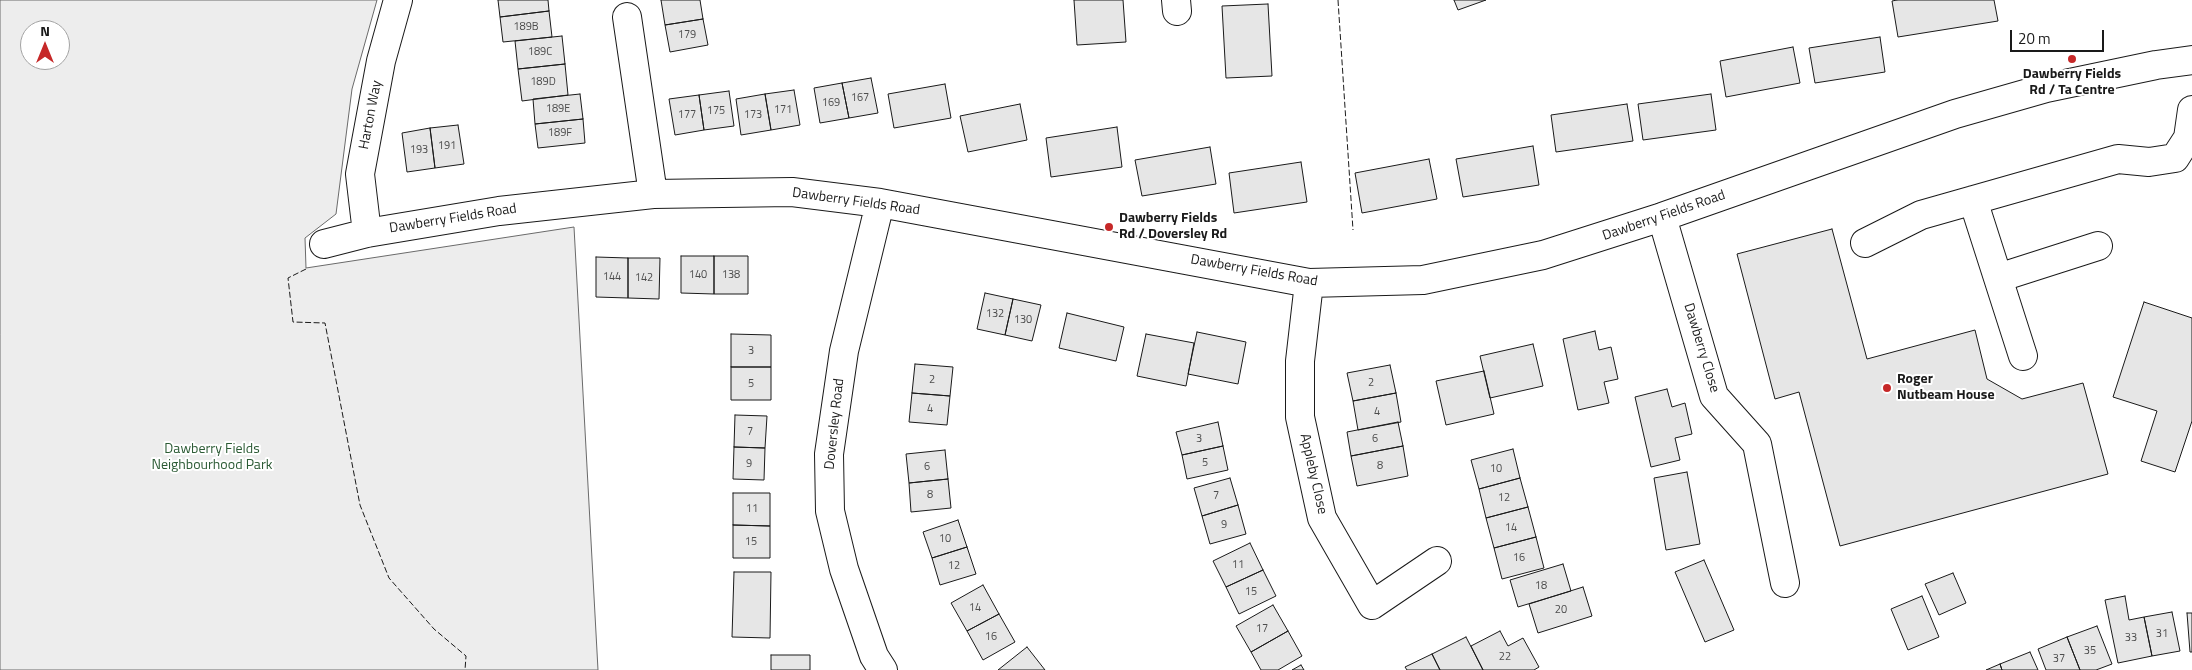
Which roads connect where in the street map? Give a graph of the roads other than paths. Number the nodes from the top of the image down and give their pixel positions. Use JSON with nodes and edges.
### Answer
{"nodes":[{"id":1,"x":398,"y":0,"type":"edge"},
{"id":2,"x":627,"y":16,"type":"dead end"},
{"id":3,"x":2192,"y":60,"type":"edge"},
{"id":4,"x":2192,"y":110,"type":"edge"},
{"id":5,"x":653,"y":194,"type":"junction"},
{"id":6,"x":1973,"y":200,"type":"junction"},
{"id":7,"x":880,"y":203,"type":"junction"},
{"id":8,"x":1662,"y":217,"type":"junction"},
{"id":9,"x":367,"y":233,"type":"junction"},
{"id":10,"x":1865,"y":243,"type":"dead end"},
{"id":11,"x":324,"y":244,"type":"dead end"},
{"id":12,"x":2098,"y":246,"type":"dead end"},
{"id":13,"x":1998,"y":278,"type":"junction"},
{"id":14,"x":1309,"y":283,"type":"junction"},
{"id":15,"x":2023,"y":356,"type":"dead end"},
{"id":16,"x":1437,"y":561,"type":"dead end"},
{"id":17,"x":1785,"y":583,"type":"dead end"},
{"id":18,"x":883,"y":670,"type":"edge"}],
"edges":[{"from":1,"to":9,"type":"street","name":"Harton Way"},
{"from":2,"to":5,"type":"street"},
{"from":3,"to":8,"type":"street","name":"Dawberry Fields Road"},
{"from":4,"to":6,"type":"street"},
{"from":5,"to":7,"type":"street","name":"Dawberry Fields Road"},
{"from":5,"to":9,"type":"street","name":"Dawberry Fields Road"},
{"from":6,"to":10,"type":"street"},
{"from":6,"to":13,"type":"street"},
{"from":7,"to":14,"type":"street","name":"Dawberry Fields Road"},
{"from":7,"to":18,"type":"street","name":"Doversley Road"},
{"from":8,"to":14,"type":"street","name":"Dawberry Fields Road"},
{"from":8,"to":17,"type":"street","name":"Dawberry Close"},
{"from":9,"to":11,"type":"street","name":"Dawberry Fields Road"},
{"from":12,"to":13,"type":"street"},
{"from":13,"to":15,"type":"street"},
{"from":14,"to":16,"type":"street","name":"Appleby Close"}]}
